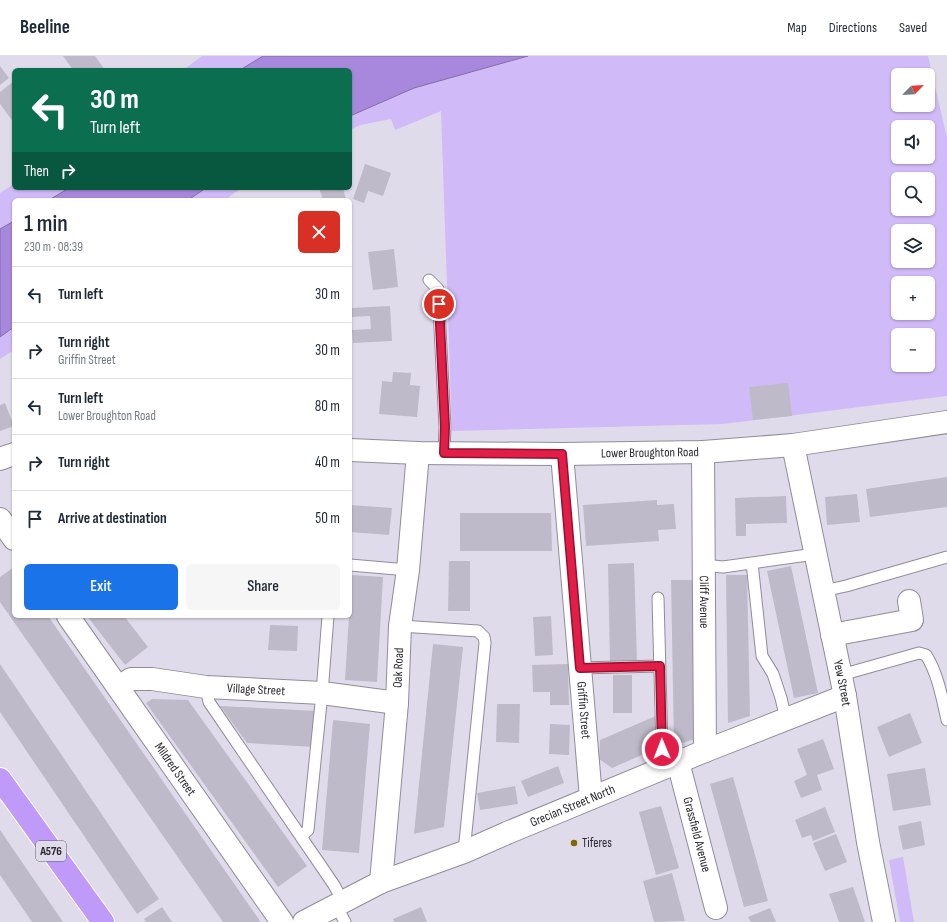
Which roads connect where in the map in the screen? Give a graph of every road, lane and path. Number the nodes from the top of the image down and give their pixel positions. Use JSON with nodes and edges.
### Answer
{"nodes":[{"id":1,"x":429,"y":280,"type":"dead end"},
{"id":2,"x":947,"y":422,"type":"edge"},
{"id":3,"x":792,"y":445,"type":"junction"},
{"id":4,"x":352,"y":450,"type":"edge"},
{"id":5,"x":703,"y":452,"type":"junction"},
{"id":6,"x":418,"y":453,"type":"junction"},
{"id":7,"x":444,"y":453,"type":"junction"},
{"id":8,"x":562,"y":454,"type":"junction"},
{"id":9,"x":12,"y":455,"type":"edge"},
{"id":10,"x":0,"y":459,"type":"edge"},
{"id":11,"x":0,"y":519,"type":"edge"},
{"id":12,"x":12,"y":536,"type":"edge"},
{"id":13,"x":815,"y":554,"type":"junction"},
{"id":14,"x":947,"y":557,"type":"edge"},
{"id":15,"x":752,"y":563,"type":"junction"},
{"id":16,"x":352,"y":565,"type":"edge"},
{"id":17,"x":704,"y":565,"type":"junction"},
{"id":18,"x":408,"y":570,"type":"junction"},
{"id":19,"x":823,"y":591,"type":"junction"},
{"id":20,"x":658,"y":598,"type":"dead end"},
{"id":21,"x":909,"y":601,"type":"dead end"},
{"id":22,"x":69,"y":618,"type":"edge"},
{"id":23,"x":328,"y":618,"type":"edge"},
{"id":24,"x":400,"y":626,"type":"junction"},
{"id":25,"x":832,"y":635,"type":"junction"},
{"id":26,"x":660,"y":666,"type":"junction"},
{"id":27,"x":580,"y":668,"type":"junction"},
{"id":28,"x":843,"y":685,"type":"junction"},
{"id":29,"x":118,"y":687,"type":"junction"},
{"id":30,"x":206,"y":687,"type":"junction"},
{"id":31,"x":322,"y":693,"type":"junction"},
{"id":32,"x":397,"y":702,"type":"junction"},
{"id":33,"x":786,"y":719,"type":"junction"},
{"id":34,"x":947,"y":720,"type":"edge"},
{"id":35,"x":705,"y":751,"type":"junction"},
{"id":36,"x":673,"y":764,"type":"junction"},
{"id":37,"x":0,"y":779,"type":"edge"},
{"id":38,"x":591,"y":798,"type":"junction"},
{"id":39,"x":301,"y":837,"type":"junction"},
{"id":40,"x":464,"y":852,"type":"junction"},
{"id":41,"x":381,"y":882,"type":"junction"},
{"id":42,"x":716,"y":908,"type":"dead end"},
{"id":43,"x":341,"y":910,"type":"edge"},
{"id":44,"x":103,"y":922,"type":"edge"},
{"id":45,"x":282,"y":922,"type":"edge"},
{"id":46,"x":304,"y":922,"type":"edge"},
{"id":47,"x":884,"y":922,"type":"edge"}],
"edges":[{"from":1,"to":7,"type":"lane"},
{"from":2,"to":3,"type":"street","name":"Lower Broughton Road"},
{"from":3,"to":5,"type":"street","name":"Lower Broughton Road"},
{"from":3,"to":13,"type":"street","name":"Yew Street"},
{"from":4,"to":6,"type":"street","name":"Lower Broughton Road"},
{"from":5,"to":8,"type":"street","name":"Lower Broughton Road"},
{"from":5,"to":17,"type":"street","name":"Cliff Avenue"},
{"from":6,"to":7,"type":"street","name":"Lower Broughton Road"},
{"from":6,"to":18,"type":"street","name":"Oak Road"},
{"from":7,"to":8,"type":"street","name":"Lower Broughton Road"},
{"from":8,"to":27,"type":"street","name":"Griffin Street"},
{"from":9,"to":10,"type":"street"},
{"from":11,"to":12,"type":"street"},
{"from":13,"to":15,"type":"lane"},
{"from":13,"to":19,"type":"street","name":"Yew Street"},
{"from":14,"to":19,"type":"lane"},
{"from":15,"to":17,"type":"lane"},
{"from":15,"to":33,"type":"lane"},
{"from":16,"to":18,"type":"lane"},
{"from":17,"to":35,"type":"street","name":"Cliff Avenue"},
{"from":18,"to":24,"type":"street","name":"Oak Road"},
{"from":19,"to":25,"type":"street","name":"Yew Street"},
{"from":20,"to":26,"type":"lane"},
{"from":21,"to":25,"type":"street"},
{"from":22,"to":29,"type":"street","name":"Mildred Street"},
{"from":23,"to":31,"type":"lane"},
{"from":24,"to":32,"type":"street","name":"Oak Road"},
{"from":24,"to":40,"type":"lane"},
{"from":25,"to":28,"type":"street","name":"Yew Street"},
{"from":26,"to":27,"type":"lane"},
{"from":26,"to":36,"type":"lane"},
{"from":27,"to":38,"type":"street","name":"Griffin Street"},
{"from":28,"to":33,"type":"street","name":"Grecian Street North"},
{"from":28,"to":34,"type":"lane"},
{"from":28,"to":47,"type":"street","name":"Yew Street"},
{"from":29,"to":30,"type":"street","name":"Village Street"},
{"from":29,"to":45,"type":"street","name":"Mildred Street"},
{"from":30,"to":31,"type":"street","name":"Village Street"},
{"from":30,"to":39,"type":"lane"},
{"from":31,"to":32,"type":"street","name":"Village Street"},
{"from":31,"to":39,"type":"lane"},
{"from":32,"to":41,"type":"street","name":"Oak Road"},
{"from":33,"to":35,"type":"street","name":"Grecian Street North"},
{"from":35,"to":36,"type":"street","name":"Grecian Street North"},
{"from":36,"to":38,"type":"street","name":"Grecian Street North"},
{"from":36,"to":42,"type":"street","name":"Grassfield Avenue"},
{"from":37,"to":44,"type":"highway","number":"A576"},
{"from":38,"to":40,"type":"street","name":"Grecian Street North"},
{"from":39,"to":43,"type":"lane"},
{"from":40,"to":41,"type":"street","name":"Grecian Street North"},
{"from":41,"to":43,"type":"street","name":"Grecian Street North"},
{"from":43,"to":46,"type":"street","name":"Grecian Street North"}]}
